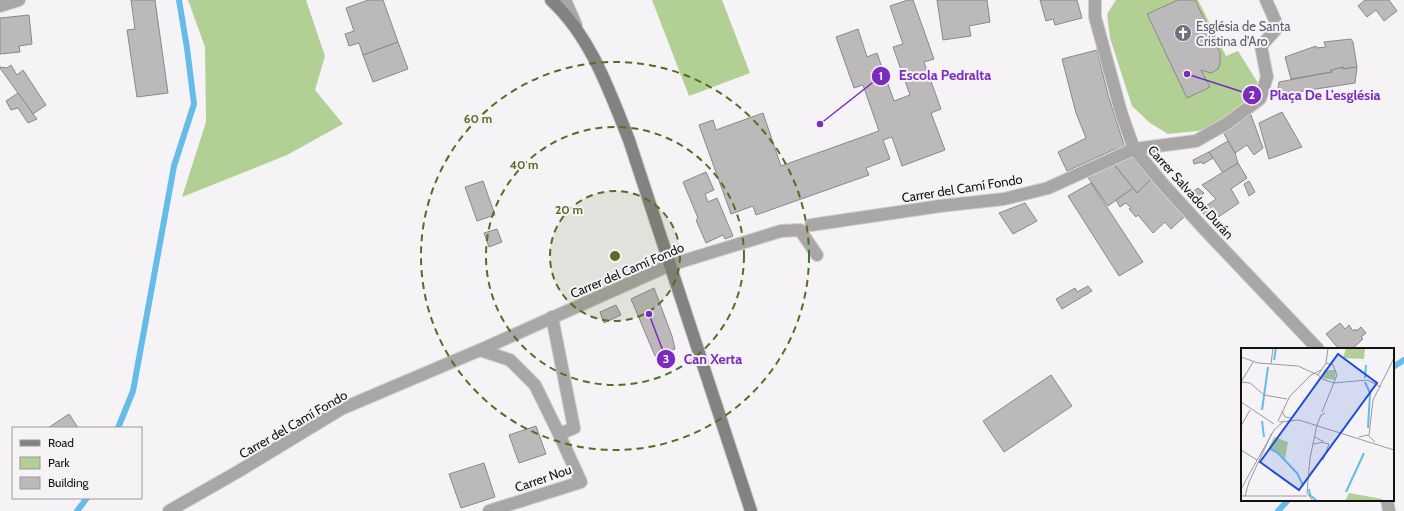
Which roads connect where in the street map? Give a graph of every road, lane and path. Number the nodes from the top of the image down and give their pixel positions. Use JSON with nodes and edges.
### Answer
{"nodes":[{"id":1,"x":19,"y":0,"type":"edge"},
{"id":2,"x":550,"y":0,"type":"edge"},
{"id":3,"x":565,"y":0,"type":"edge"},
{"id":4,"x":1095,"y":0,"type":"edge"},
{"id":5,"x":1266,"y":0,"type":"edge"},
{"id":6,"x":0,"y":6,"type":"edge"},
{"id":7,"x":580,"y":33,"type":"junction"},
{"id":8,"x":1134,"y":148,"type":"junction"},
{"id":9,"x":811,"y":225,"type":"dead end"},
{"id":10,"x":817,"y":255,"type":"dead end"},
{"id":11,"x":670,"y":265,"type":"junction"},
{"id":12,"x":552,"y":318,"type":"junction"},
{"id":13,"x":1317,"y":348,"type":"edge"},
{"id":14,"x":480,"y":350,"type":"junction"},
{"id":15,"x":559,"y":434,"type":"junction"},
{"id":16,"x":1387,"y":501,"type":"edge"},
{"id":17,"x":169,"y":511,"type":"edge"},
{"id":18,"x":489,"y":511,"type":"edge"},
{"id":19,"x":751,"y":511,"type":"edge"},
{"id":20,"x":1389,"y":511,"type":"edge"}],
"edges":[{"from":1,"to":6,"type":"street"},
{"from":2,"to":7,"type":"street"},
{"from":3,"to":7,"type":"street"},
{"from":4,"to":8,"type":"street","name":"Carrer Salvador Durán"},
{"from":5,"to":8,"type":"street","name":"Carrer del Camí Fondo"},
{"from":7,"to":11,"type":"street"},
{"from":8,"to":9,"type":"street","name":"Carrer del Camí Fondo"},
{"from":8,"to":13,"type":"street","name":"Carrer Salvador Durán"},
{"from":10,"to":11,"type":"street","name":"Carrer del Camí Fondo"},
{"from":11,"to":12,"type":"street","name":"Carrer del Camí Fondo"},
{"from":11,"to":19,"type":"street"},
{"from":12,"to":14,"type":"street","name":"Carrer del Camí Fondo"},
{"from":12,"to":15,"type":"street"},
{"from":14,"to":15,"type":"street"},
{"from":14,"to":17,"type":"street","name":"Carrer del Camí Fondo"},
{"from":15,"to":18,"type":"street","name":"Carrer Nou"},
{"from":16,"to":20,"type":"street"}]}
